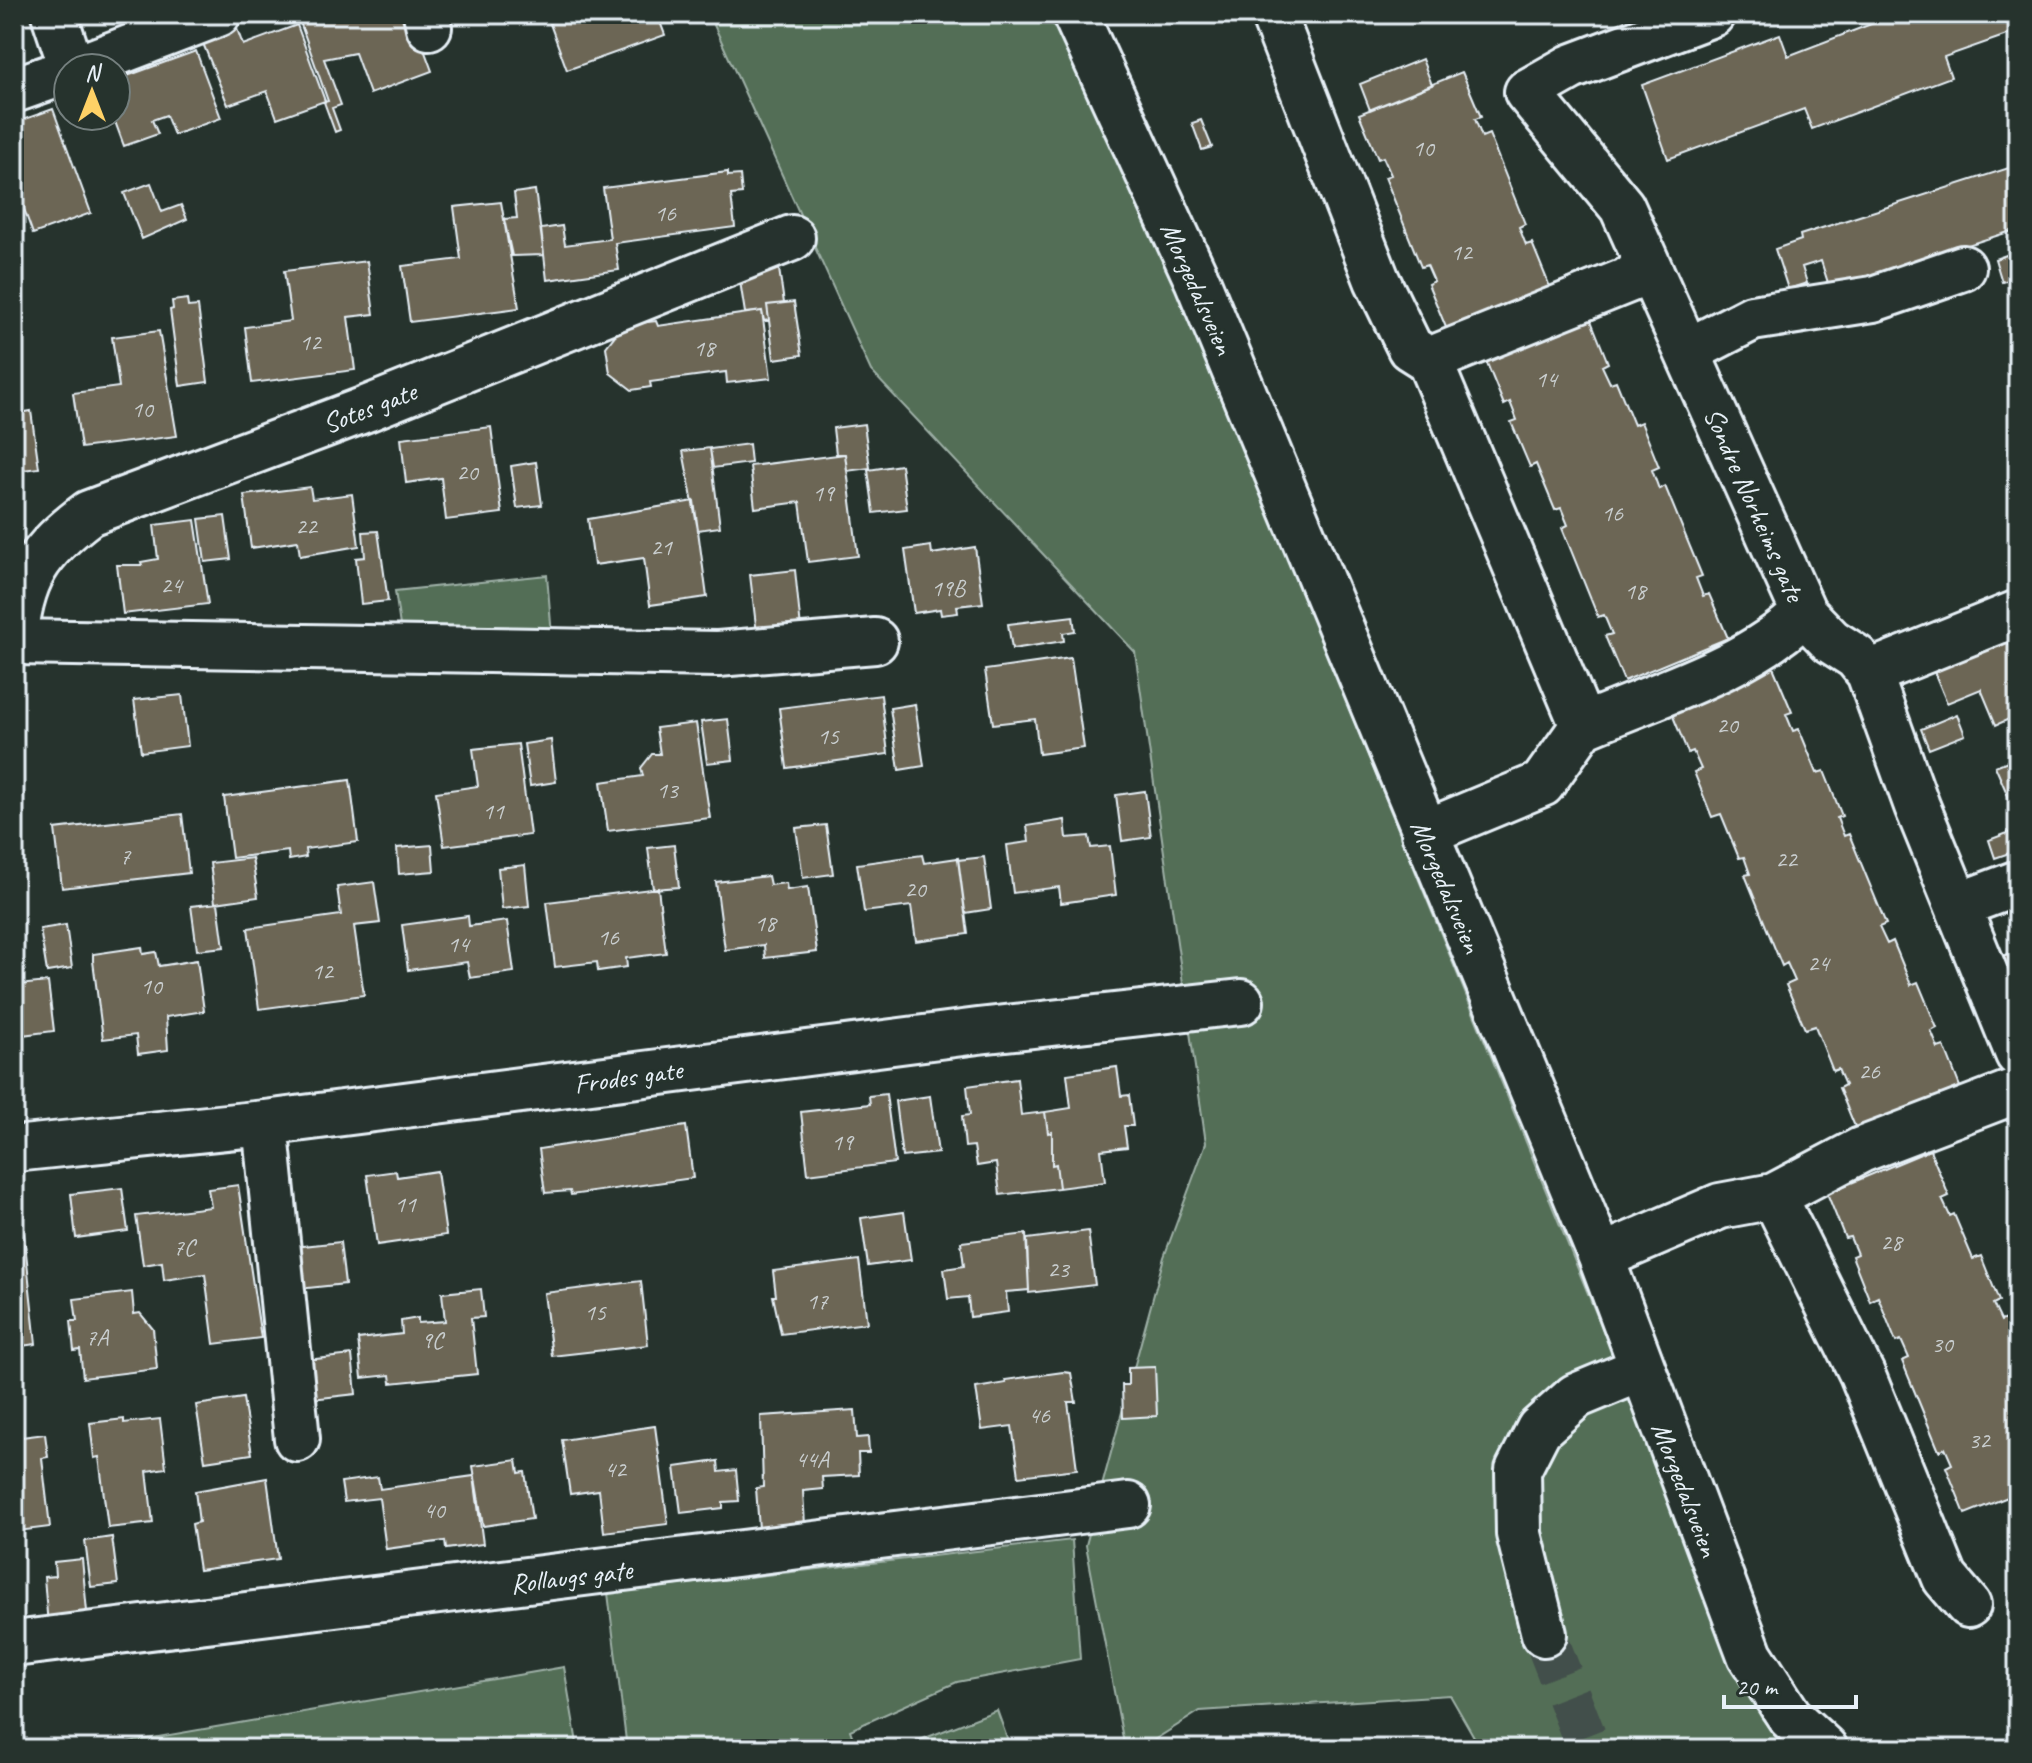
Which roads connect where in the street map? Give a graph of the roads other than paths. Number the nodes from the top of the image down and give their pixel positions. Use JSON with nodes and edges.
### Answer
{"nodes":[{"id":1,"x":54,"y":14,"type":"edge"},
{"id":2,"x":218,"y":14,"type":"edge"},
{"id":3,"x":1075,"y":14,"type":"edge"},
{"id":4,"x":1273,"y":14,"type":"edge"},
{"id":5,"x":1712,"y":14,"type":"edge"},
{"id":6,"x":66,"y":52,"type":"edge"},
{"id":7,"x":117,"y":52,"type":"edge"},
{"id":8,"x":52,"y":76,"type":"edge"},
{"id":9,"x":14,"y":90,"type":"edge"},
{"id":10,"x":792,"y":238,"type":"dead end"},
{"id":11,"x":1963,"y":268,"type":"dead end"},
{"id":12,"x":1648,"y":272,"type":"junction"},
{"id":13,"x":1688,"y":351,"type":"junction"},
{"id":14,"x":1429,"y":360,"type":"junction"},
{"id":15,"x":1804,"y":613,"type":"junction"},
{"id":16,"x":2018,"y":613,"type":"edge"},
{"id":17,"x":875,"y":641,"type":"dead end"},
{"id":18,"x":15,"y":642,"type":"edge"},
{"id":19,"x":1869,"y":673,"type":"junction"},
{"id":20,"x":1583,"y":726,"type":"junction"},
{"id":21,"x":1424,"y":833,"type":"junction"},
{"id":22,"x":2018,"y":883,"type":"edge"},
{"id":23,"x":1959,"y":905,"type":"junction"},
{"id":24,"x":1241,"y":1002,"type":"dead end"},
{"id":25,"x":2018,"y":1054,"type":"edge"},
{"id":26,"x":2018,"y":1090,"type":"edge"},
{"id":27,"x":265,"y":1123,"type":"junction"},
{"id":28,"x":14,"y":1149,"type":"edge"},
{"id":29,"x":1774,"y":1196,"type":"junction"},
{"id":30,"x":1601,"y":1257,"type":"junction"},
{"id":31,"x":1641,"y":1369,"type":"junction"},
{"id":32,"x":297,"y":1439,"type":"dead end"},
{"id":33,"x":1128,"y":1505,"type":"dead end"},
{"id":34,"x":1968,"y":1605,"type":"dead end"},
{"id":35,"x":1544,"y":1634,"type":"tunnel mouth"},
{"id":36,"x":14,"y":1644,"type":"edge"},
{"id":37,"x":1825,"y":1749,"type":"edge"}],
"edges":[{"from":1,"to":6,"type":"street"},
{"from":2,"to":7,"type":"street"},
{"from":3,"to":21,"type":"street","name":"Morgedalsveien"},
{"from":4,"to":14,"type":"street"},
{"from":5,"to":12,"type":"street","name":"Sondre Norheims gate"},
{"from":8,"to":9,"type":"street"},
{"from":10,"to":18,"type":"street","name":"Sotes gate"},
{"from":11,"to":13,"type":"street"},
{"from":12,"to":13,"type":"street","name":"Sondre Norheims gate"},
{"from":12,"to":14,"type":"street"},
{"from":13,"to":15,"type":"street","name":"Sondre Norheims gate"},
{"from":14,"to":20,"type":"street"},
{"from":15,"to":19,"type":"street","name":"Sondre Norheims gate"},
{"from":15,"to":20,"type":"street"},
{"from":16,"to":19,"type":"street"},
{"from":17,"to":18,"type":"street","name":"Sotes gate"},
{"from":19,"to":23,"type":"street","name":"Sondre Norheims gate"},
{"from":20,"to":21,"type":"street"},
{"from":21,"to":30,"type":"street","name":"Morgedalsveien"},
{"from":22,"to":23,"type":"street"},
{"from":23,"to":25,"type":"street","name":"Sondre Norheims gate"},
{"from":24,"to":27,"type":"street","name":"Frodes gate"},
{"from":26,"to":29,"type":"street"},
{"from":27,"to":28,"type":"street","name":"Frodes gate"},
{"from":27,"to":32,"type":"street"},
{"from":29,"to":30,"type":"street"},
{"from":29,"to":34,"type":"street"},
{"from":30,"to":31,"type":"street","name":"Morgedalsveien"},
{"from":31,"to":35,"type":"street"},
{"from":31,"to":37,"type":"street","name":"Morgedalsveien"},
{"from":33,"to":36,"type":"street","name":"Rollaugs gate"}]}
